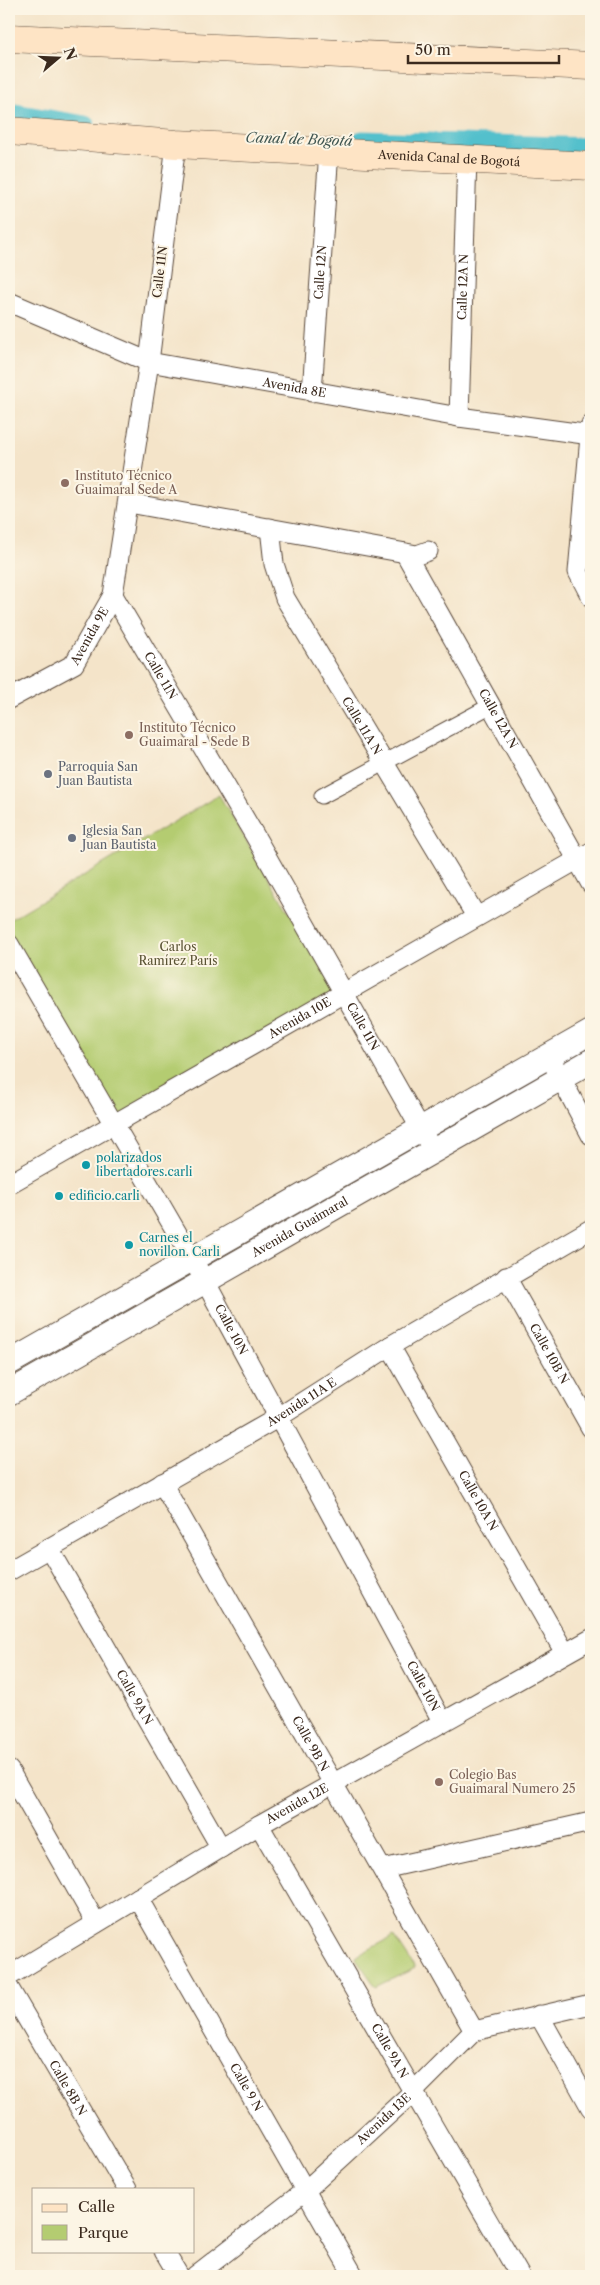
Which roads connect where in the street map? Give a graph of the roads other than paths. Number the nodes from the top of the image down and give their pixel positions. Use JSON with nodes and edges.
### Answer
{"nodes":[{"id":1,"x":9,"y":38,"type":"edge"},
{"id":2,"x":591,"y":66,"type":"edge"},
{"id":3,"x":9,"y":131,"type":"edge"},
{"id":4,"x":176,"y":144,"type":"junction"},
{"id":5,"x":329,"y":151,"type":"junction"},
{"id":6,"x":467,"y":158,"type":"junction"},
{"id":7,"x":591,"y":166,"type":"edge"},
{"id":8,"x":9,"y":302,"type":"edge"},
{"id":9,"x":149,"y":362,"type":"junction"},
{"id":10,"x":312,"y":392,"type":"junction"},
{"id":11,"x":459,"y":417,"type":"junction"},
{"id":12,"x":591,"y":425,"type":"edge"},
{"id":13,"x":591,"y":435,"type":"edge"},
{"id":14,"x":129,"y":503,"type":"junction"},
{"id":15,"x":270,"y":528,"type":"junction"},
{"id":16,"x":428,"y":551,"type":"dead end"},
{"id":17,"x":405,"y":553,"type":"junction"},
{"id":18,"x":113,"y":595,"type":"junction"},
{"id":19,"x":591,"y":597,"type":"edge"},
{"id":20,"x":9,"y":699,"type":"edge"},
{"id":21,"x":490,"y":706,"type":"junction"},
{"id":22,"x":384,"y":762,"type":"junction"},
{"id":23,"x":322,"y":796,"type":"dead end"},
{"id":24,"x":584,"y":856,"type":"edge"},
{"id":25,"x":591,"y":884,"type":"edge"},
{"id":26,"x":476,"y":916,"type":"junction"},
{"id":27,"x":9,"y":944,"type":"edge"},
{"id":28,"x":344,"y":992,"type":"junction"},
{"id":29,"x":591,"y":1032,"type":"edge"},
{"id":30,"x":549,"y":1056,"type":"junction"},
{"id":31,"x":591,"y":1061,"type":"edge"},
{"id":32,"x":561,"y":1078,"type":"junction"},
{"id":33,"x":114,"y":1124,"type":"junction"},
{"id":34,"x":421,"y":1129,"type":"junction"},
{"id":35,"x":591,"y":1134,"type":"edge"},
{"id":36,"x":433,"y":1151,"type":"junction"},
{"id":37,"x":9,"y":1184,"type":"edge"},
{"id":38,"x":591,"y":1229,"type":"edge"},
{"id":39,"x":192,"y":1258,"type":"junction"},
{"id":40,"x":506,"y":1277,"type":"junction"},
{"id":41,"x":205,"y":1281,"type":"junction"},
{"id":42,"x":390,"y":1346,"type":"junction"},
{"id":43,"x":9,"y":1363,"type":"edge"},
{"id":44,"x":9,"y":1393,"type":"edge"},
{"id":45,"x":278,"y":1417,"type":"junction"},
{"id":46,"x":591,"y":1428,"type":"edge"},
{"id":47,"x":162,"y":1483,"type":"junction"},
{"id":48,"x":49,"y":1548,"type":"junction"},
{"id":49,"x":9,"y":1571,"type":"edge"},
{"id":50,"x":591,"y":1639,"type":"edge"},
{"id":51,"x":565,"y":1654,"type":"junction"},
{"id":52,"x":442,"y":1721,"type":"junction"},
{"id":53,"x":9,"y":1770,"type":"edge"},
{"id":54,"x":334,"y":1783,"type":"junction"},
{"id":55,"x":591,"y":1822,"type":"edge"},
{"id":56,"x":259,"y":1825,"type":"junction"},
{"id":57,"x":221,"y":1848,"type":"junction"},
{"id":58,"x":383,"y":1869,"type":"junction"},
{"id":59,"x":138,"y":1898,"type":"junction"},
{"id":60,"x":96,"y":1924,"type":"junction"},
{"id":61,"x":9,"y":1976,"type":"edge"},
{"id":62,"x":9,"y":1988,"type":"edge"},
{"id":63,"x":591,"y":2004,"type":"edge"},
{"id":64,"x":540,"y":2016,"type":"junction"},
{"id":65,"x":474,"y":2031,"type":"junction"},
{"id":66,"x":413,"y":2092,"type":"junction"},
{"id":67,"x":591,"y":2108,"type":"edge"},
{"id":68,"x":126,"y":2188,"type":"edge"},
{"id":69,"x":306,"y":2190,"type":"junction"},
{"id":70,"x":165,"y":2252,"type":"edge"},
{"id":71,"x":179,"y":2276,"type":"edge"},
{"id":72,"x":195,"y":2276,"type":"edge"},
{"id":73,"x":354,"y":2276,"type":"edge"},
{"id":74,"x":520,"y":2276,"type":"edge"}],
"edges":[{"from":1,"to":2,"type":"main road"},
{"from":3,"to":4,"type":"main road","name":"Avenida Canal de Bogotá"},
{"from":4,"to":5,"type":"main road","name":"Avenida Canal de Bogotá"},
{"from":4,"to":9,"type":"street","name":"Calle 11N"},
{"from":5,"to":6,"type":"main road","name":"Avenida Canal de Bogotá"},
{"from":5,"to":10,"type":"street","name":"Calle 12N"},
{"from":6,"to":7,"type":"main road","name":"Avenida Canal de Bogotá"},
{"from":6,"to":11,"type":"street","name":"Calle 12A N"},
{"from":8,"to":9,"type":"street","name":"Avenida 8E"},
{"from":9,"to":10,"type":"street","name":"Avenida 8E"},
{"from":9,"to":14,"type":"street","name":"Calle 11N"},
{"from":10,"to":11,"type":"street","name":"Avenida 8E"},
{"from":11,"to":13,"type":"street","name":"Avenida 8E"},
{"from":12,"to":13,"type":"street"},
{"from":13,"to":19,"type":"street"},
{"from":14,"to":15,"type":"street"},
{"from":14,"to":18,"type":"street","name":"Calle 11N"},
{"from":15,"to":17,"type":"street"},
{"from":15,"to":22,"type":"street","name":"Calle 11A N"},
{"from":16,"to":17,"type":"street"},
{"from":17,"to":21,"type":"street","name":"Calle 12A N"},
{"from":18,"to":20,"type":"street","name":"Avenida 9E"},
{"from":18,"to":28,"type":"street","name":"Calle 11N"},
{"from":21,"to":22,"type":"street"},
{"from":21,"to":24,"type":"street","name":"Calle 12A N"},
{"from":22,"to":23,"type":"street"},
{"from":22,"to":26,"type":"street","name":"Calle 11A N"},
{"from":24,"to":25,"type":"street","name":"Calle 12A N"},
{"from":24,"to":26,"type":"street","name":"Avenida 10E"},
{"from":26,"to":28,"type":"street","name":"Avenida 10E"},
{"from":27,"to":33,"type":"street","name":"Calle 10N"},
{"from":28,"to":33,"type":"street","name":"Avenida 10E"},
{"from":28,"to":34,"type":"street","name":"Calle 11N"},
{"from":29,"to":30,"type":"street","name":"Avenida Guaimaral"},
{"from":30,"to":32,"type":"street"},
{"from":30,"to":34,"type":"street","name":"Avenida Guaimaral"},
{"from":31,"to":32,"type":"street","name":"Avenida Guaimaral"},
{"from":32,"to":35,"type":"street"},
{"from":32,"to":36,"type":"street","name":"Avenida Guaimaral"},
{"from":33,"to":37,"type":"street","name":"Avenida 10E"},
{"from":33,"to":39,"type":"street","name":"Calle 10N"},
{"from":34,"to":36,"type":"street","name":"Calle 11N"},
{"from":34,"to":39,"type":"street","name":"Avenida Guaimaral"},
{"from":36,"to":41,"type":"street","name":"Avenida Guaimaral"},
{"from":38,"to":40,"type":"street","name":"Avenida 11A E"},
{"from":39,"to":41,"type":"street","name":"Calle 10N"},
{"from":39,"to":43,"type":"street","name":"Avenida Guaimaral"},
{"from":40,"to":42,"type":"street","name":"Avenida 11A E"},
{"from":40,"to":46,"type":"street","name":"Calle 10B N"},
{"from":41,"to":44,"type":"street","name":"Avenida Guaimaral"},
{"from":41,"to":45,"type":"street","name":"Calle 10N"},
{"from":42,"to":45,"type":"street","name":"Avenida 11A E"},
{"from":42,"to":51,"type":"street","name":"Calle 10A N"},
{"from":45,"to":47,"type":"street","name":"Avenida 11A E"},
{"from":45,"to":52,"type":"street","name":"Calle 10N"},
{"from":47,"to":48,"type":"street","name":"Avenida 11A E"},
{"from":47,"to":54,"type":"street","name":"Calle 9B N"},
{"from":48,"to":49,"type":"street","name":"Avenida 11A E"},
{"from":48,"to":57,"type":"street","name":"Calle 9A N"},
{"from":50,"to":51,"type":"street","name":"Avenida 12E"},
{"from":51,"to":52,"type":"street","name":"Avenida 12E"},
{"from":52,"to":54,"type":"street","name":"Avenida 12E"},
{"from":53,"to":60,"type":"street"},
{"from":54,"to":56,"type":"street","name":"Avenida 12E"},
{"from":54,"to":58,"type":"street","name":"Calle 9B N"},
{"from":55,"to":58,"type":"street"},
{"from":56,"to":57,"type":"street","name":"Avenida 12E"},
{"from":56,"to":66,"type":"street","name":"Calle 9A N"},
{"from":57,"to":59,"type":"street","name":"Avenida 12E"},
{"from":58,"to":65,"type":"street","name":"Calle 9B N"},
{"from":59,"to":60,"type":"street","name":"Avenida 12E"},
{"from":59,"to":69,"type":"street","name":"Calle 9 N"},
{"from":60,"to":61,"type":"street","name":"Avenida 12E"},
{"from":62,"to":68,"type":"street","name":"Calle 8B N"},
{"from":63,"to":64,"type":"street"},
{"from":64,"to":65,"type":"street"},
{"from":64,"to":67,"type":"street"},
{"from":65,"to":66,"type":"street","name":"Avenida 13E"},
{"from":66,"to":69,"type":"street","name":"Avenida 13E"},
{"from":66,"to":74,"type":"street","name":"Calle 9A N"},
{"from":69,"to":72,"type":"street","name":"Avenida 13E"},
{"from":69,"to":73,"type":"street","name":"Calle 9 N"},
{"from":70,"to":71,"type":"street"}]}
